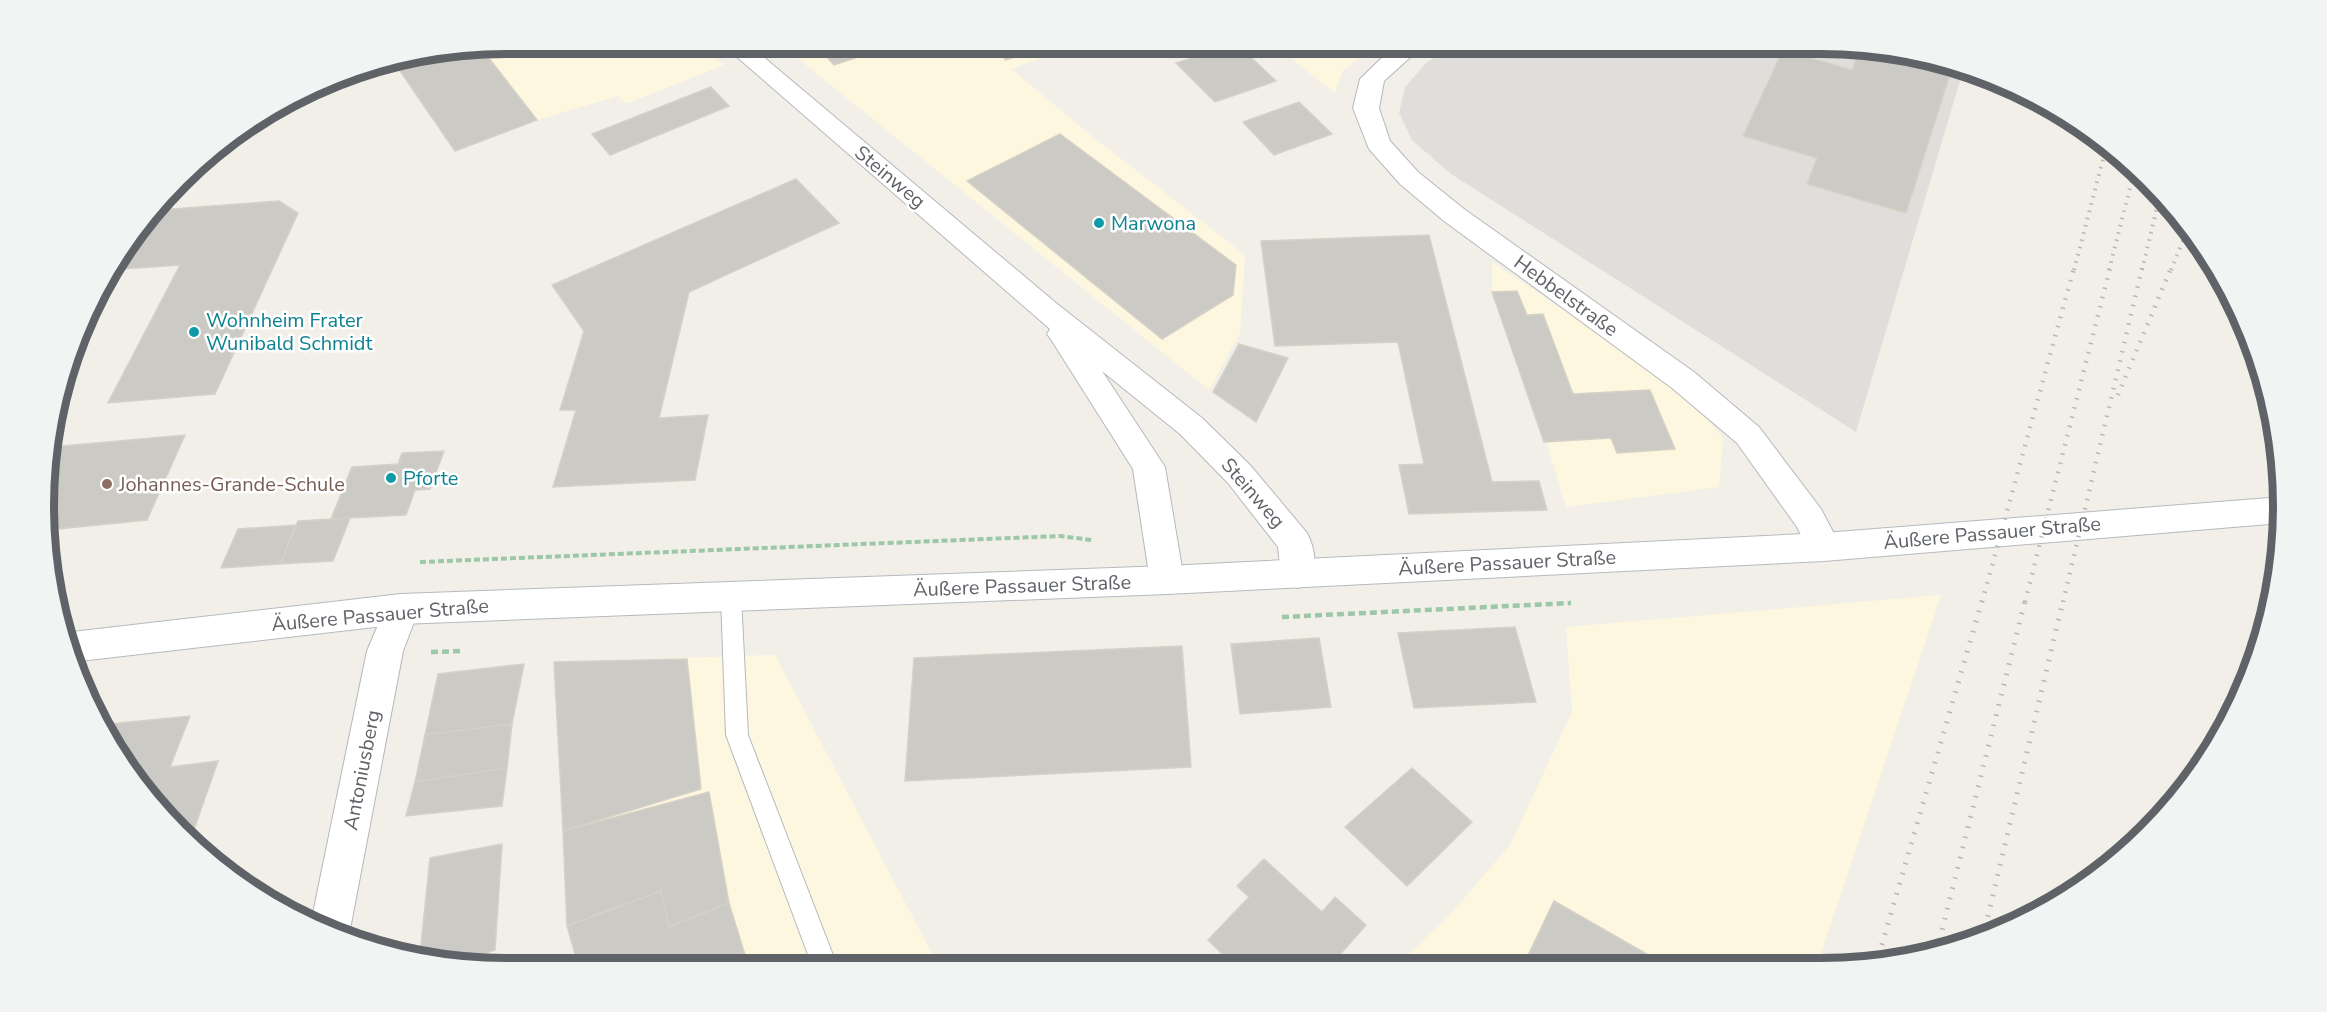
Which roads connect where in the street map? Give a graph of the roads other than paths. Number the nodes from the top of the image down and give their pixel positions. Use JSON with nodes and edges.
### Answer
{"nodes":[{"id":1,"x":746,"y":54,"type":"edge"},
{"id":2,"x":1398,"y":54,"type":"edge"},
{"id":3,"x":1046,"y":310,"type":"junction"},
{"id":4,"x":2273,"y":511,"type":"edge"},
{"id":5,"x":1824,"y":547,"type":"junction"},
{"id":6,"x":1299,"y":574,"type":"junction"},
{"id":7,"x":1167,"y":580,"type":"junction"},
{"id":8,"x":731,"y":597,"type":"junction"},
{"id":9,"x":401,"y":609,"type":"junction"},
{"id":10,"x":76,"y":646,"type":"edge"},
{"id":11,"x":332,"y":923,"type":"edge"},
{"id":12,"x":822,"y":958,"type":"edge"}],
"edges":[{"from":1,"to":3,"type":"street","name":"Steinweg"},
{"from":2,"to":5,"type":"street","name":"Hebbelstraße"},
{"from":3,"to":6,"type":"street","name":"Steinweg"},
{"from":3,"to":7,"type":"street","name":"Steinweg"},
{"from":4,"to":5,"type":"street","name":"Äußere Passauer Straße"},
{"from":5,"to":6,"type":"street","name":"Äußere Passauer Straße"},
{"from":6,"to":7,"type":"street","name":"Äußere Passauer Straße"},
{"from":7,"to":8,"type":"street","name":"Äußere Passauer Straße"},
{"from":8,"to":9,"type":"street","name":"Äußere Passauer Straße"},
{"from":8,"to":12,"type":"lane"},
{"from":9,"to":10,"type":"street","name":"Äußere Passauer Straße"},
{"from":9,"to":11,"type":"street","name":"Antoniusberg"}]}
